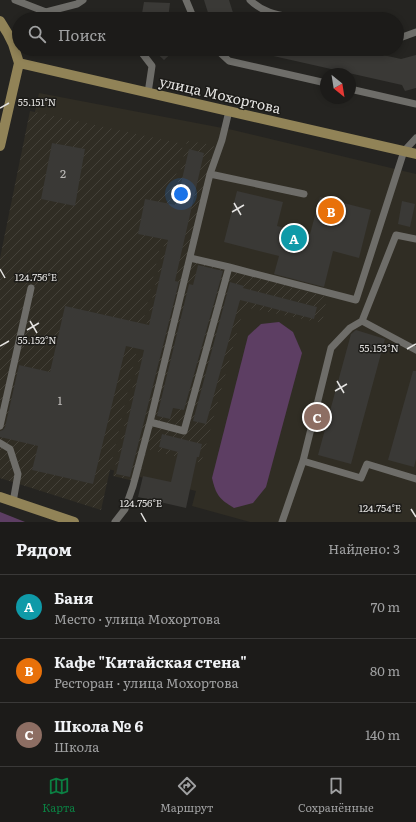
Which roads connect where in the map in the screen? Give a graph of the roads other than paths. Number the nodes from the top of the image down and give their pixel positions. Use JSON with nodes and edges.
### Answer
{"nodes":[{"id":1,"x":15,"y":0,"type":"edge"},
{"id":2,"x":186,"y":0,"type":"edge"},
{"id":3,"x":250,"y":0,"type":"edge"},
{"id":4,"x":79,"y":1,"type":"edge"},
{"id":5,"x":191,"y":12,"type":"edge"},
{"id":6,"x":267,"y":12,"type":"edge"},
{"id":7,"x":0,"y":23,"type":"edge"},
{"id":8,"x":416,"y":32,"type":"edge"},
{"id":9,"x":404,"y":36,"type":"edge"},
{"id":10,"x":12,"y":42,"type":"edge"},
{"id":11,"x":16,"y":56,"type":"edge"},
{"id":12,"x":144,"y":56,"type":"edge"},
{"id":13,"x":224,"y":56,"type":"edge"},
{"id":14,"x":18,"y":63,"type":"junction"},
{"id":15,"x":320,"y":82,"type":"edge"},
{"id":16,"x":356,"y":90,"type":"edge"},
{"id":17,"x":148,"y":93,"type":"junction"},
{"id":18,"x":416,"y":104,"type":"edge"},
{"id":19,"x":229,"y":112,"type":"junction"},
{"id":20,"x":416,"y":138,"type":"edge"},
{"id":21,"x":0,"y":146,"type":"edge"},
{"id":22,"x":404,"y":152,"type":"junction"},
{"id":23,"x":416,"y":154,"type":"edge"},
{"id":24,"x":210,"y":174,"type":"junction"},
{"id":25,"x":304,"y":194,"type":"dead end"},
{"id":26,"x":416,"y":239,"type":"edge"},
{"id":27,"x":190,"y":258,"type":"junction"},
{"id":28,"x":229,"y":267,"type":"junction"},
{"id":29,"x":31,"y":288,"type":"dead end"},
{"id":30,"x":362,"y":320,"type":"junction"},
{"id":31,"x":416,"y":350,"type":"edge"},
{"id":32,"x":150,"y":422,"type":"junction"},
{"id":33,"x":0,"y":426,"type":"edge"},
{"id":34,"x":0,"y":444,"type":"edge"},
{"id":35,"x":303,"y":460,"type":"junction"},
{"id":36,"x":416,"y":479,"type":"edge"},
{"id":37,"x":0,"y":497,"type":"edge"},
{"id":38,"x":13,"y":502,"type":"junction"},
{"id":39,"x":74,"y":522,"type":"edge"},
{"id":40,"x":115,"y":522,"type":"edge"},
{"id":41,"x":282,"y":522,"type":"edge"}],
"edges":[{"from":1,"to":4,"type":"lane"},
{"from":2,"to":5,"type":"lane"},
{"from":3,"to":6,"type":"lane"},
{"from":7,"to":10,"type":"street"},
{"from":8,"to":9,"type":"lane"},
{"from":11,"to":14,"type":"street"},
{"from":12,"to":17,"type":"lane"},
{"from":13,"to":15,"type":"lane"},
{"from":14,"to":17,"type":"street","name":"улица Мохортова"},
{"from":14,"to":21,"type":"street"},
{"from":16,"to":18,"type":"lane"},
{"from":17,"to":19,"type":"street","name":"улица Мохортова"},
{"from":19,"to":22,"type":"street","name":"улица Мохортова"},
{"from":19,"to":24,"type":"lane"},
{"from":20,"to":22,"type":"lane"},
{"from":22,"to":23,"type":"street","name":"улица Мохортова"},
{"from":22,"to":28,"type":"lane"},
{"from":24,"to":25,"type":"lane"},
{"from":24,"to":27,"type":"lane"},
{"from":26,"to":30,"type":"lane"},
{"from":27,"to":28,"type":"lane"},
{"from":27,"to":32,"type":"lane"},
{"from":28,"to":32,"type":"lane"},
{"from":29,"to":33,"type":"lane"},
{"from":30,"to":31,"type":"lane"},
{"from":30,"to":35,"type":"lane"},
{"from":32,"to":40,"type":"lane"},
{"from":34,"to":38,"type":"lane"},
{"from":35,"to":36,"type":"lane"},
{"from":35,"to":41,"type":"lane"},
{"from":37,"to":38,"type":"street"},
{"from":38,"to":39,"type":"street"}]}
